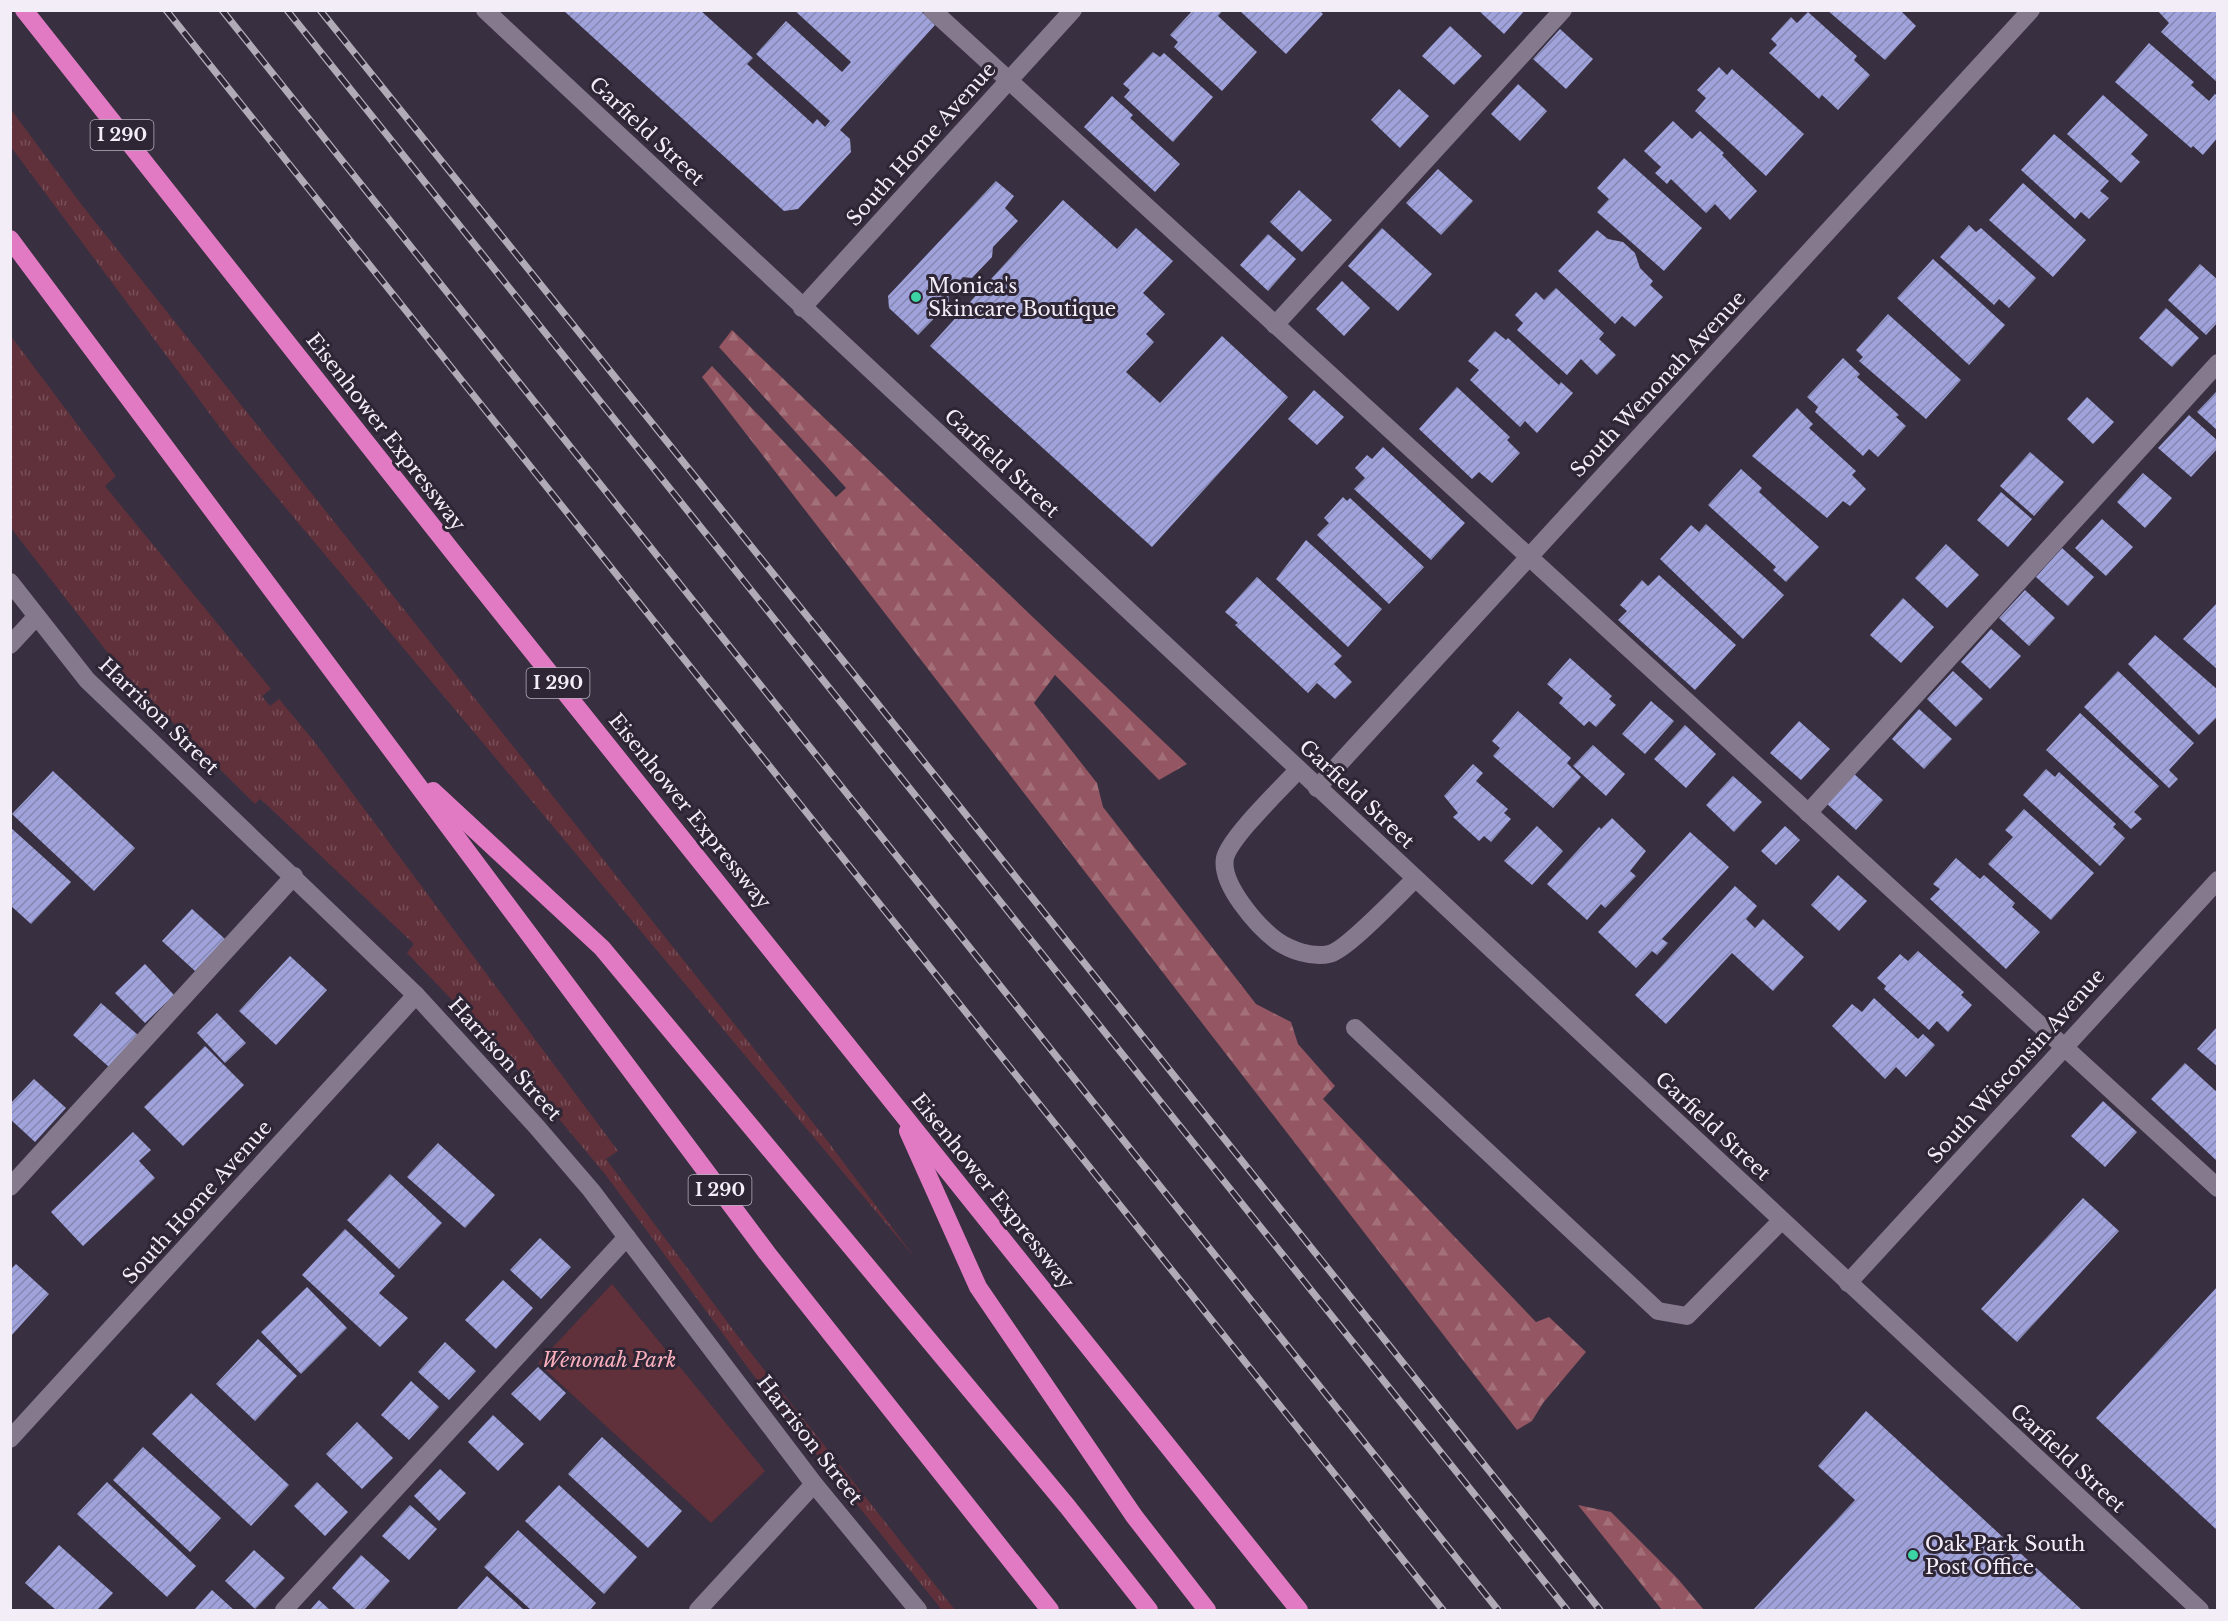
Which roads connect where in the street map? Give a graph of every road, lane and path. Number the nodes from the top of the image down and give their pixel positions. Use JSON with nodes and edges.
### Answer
{"nodes":[{"id":1,"x":24,"y":10,"type":"edge"},
{"id":2,"x":485,"y":10,"type":"edge"},
{"id":3,"x":932,"y":10,"type":"edge"},
{"id":4,"x":1073,"y":10,"type":"edge"},
{"id":5,"x":1563,"y":10,"type":"edge"},
{"id":6,"x":2031,"y":10,"type":"edge"},
{"id":7,"x":1009,"y":81,"type":"junction"},
{"id":8,"x":10,"y":239,"type":"edge"},
{"id":9,"x":802,"y":308,"type":"junction"},
{"id":10,"x":1275,"y":325,"type":"junction"},
{"id":11,"x":2217,"y":363,"type":"edge"},
{"id":12,"x":1529,"y":557,"type":"junction"},
{"id":13,"x":10,"y":582,"type":"edge"},
{"id":14,"x":35,"y":618,"type":"junction"},
{"id":15,"x":10,"y":645,"type":"edge"},
{"id":16,"x":400,"y":761,"type":"junction"},
{"id":17,"x":1298,"y":770,"type":"junction"},
{"id":18,"x":1317,"y":788,"type":"junction"},
{"id":19,"x":1808,"y":813,"type":"junction"},
{"id":20,"x":294,"y":876,"type":"junction"},
{"id":21,"x":1415,"y":879,"type":"junction"},
{"id":22,"x":2217,"y":880,"type":"edge"},
{"id":23,"x":416,"y":995,"type":"junction"},
{"id":24,"x":1354,"y":1028,"type":"dead end"},
{"id":25,"x":2064,"y":1047,"type":"junction"},
{"id":26,"x":896,"y":1104,"type":"junction"},
{"id":27,"x":10,"y":1186,"type":"edge"},
{"id":28,"x":2217,"y":1188,"type":"edge"},
{"id":29,"x":1781,"y":1221,"type":"junction"},
{"id":30,"x":627,"y":1237,"type":"junction"},
{"id":31,"x":1848,"y":1283,"type":"junction"},
{"id":32,"x":10,"y":1438,"type":"edge"},
{"id":33,"x":814,"y":1484,"type":"junction"},
{"id":34,"x":284,"y":1611,"type":"edge"},
{"id":35,"x":698,"y":1611,"type":"edge"},
{"id":36,"x":918,"y":1611,"type":"edge"},
{"id":37,"x":1050,"y":1611,"type":"edge"},
{"id":38,"x":1149,"y":1611,"type":"edge"},
{"id":39,"x":1207,"y":1611,"type":"edge"},
{"id":40,"x":1299,"y":1611,"type":"edge"},
{"id":41,"x":2200,"y":1611,"type":"edge"}],
"edges":[{"from":1,"to":26,"type":"highway","name":"Eisenhower Expressway","number":"I 290"},
{"from":2,"to":9,"type":"street","name":"Garfield Street"},
{"from":3,"to":7,"type":"street"},
{"from":4,"to":7,"type":"street","name":"South Home Avenue"},
{"from":5,"to":10,"type":"street"},
{"from":6,"to":12,"type":"street","name":"South Wenonah Avenue"},
{"from":7,"to":9,"type":"street","name":"South Home Avenue"},
{"from":7,"to":10,"type":"street"},
{"from":8,"to":16,"type":"highway","number":"I 290"},
{"from":9,"to":17,"type":"street","name":"Garfield Street"},
{"from":10,"to":12,"type":"street"},
{"from":11,"to":19,"type":"street"},
{"from":12,"to":18,"type":"street","name":"South Wenonah Avenue"},
{"from":12,"to":19,"type":"street"},
{"from":13,"to":14,"type":"street","name":"Harrison Street"},
{"from":14,"to":15,"type":"street"},
{"from":14,"to":20,"type":"street","name":"Harrison Street"},
{"from":16,"to":37,"type":"highway","number":"I 290"},
{"from":16,"to":38,"type":"highway"},
{"from":17,"to":18,"type":"street","name":"Garfield Street"},
{"from":17,"to":21,"type":"street"},
{"from":18,"to":21,"type":"street","name":"Garfield Street"},
{"from":19,"to":25,"type":"street"},
{"from":20,"to":23,"type":"street","name":"Harrison Street"},
{"from":20,"to":27,"type":"street"},
{"from":21,"to":29,"type":"street","name":"Garfield Street"},
{"from":22,"to":25,"type":"street","name":"South Wisconsin Avenue"},
{"from":23,"to":30,"type":"street","name":"Harrison Street"},
{"from":23,"to":32,"type":"street","name":"South Home Avenue"},
{"from":24,"to":29,"type":"street"},
{"from":25,"to":28,"type":"street"},
{"from":25,"to":31,"type":"street","name":"South Wisconsin Avenue"},
{"from":26,"to":39,"type":"highway"},
{"from":26,"to":40,"type":"highway","name":"Eisenhower Expressway","number":"I 290"},
{"from":29,"to":31,"type":"street","name":"Garfield Street"},
{"from":30,"to":33,"type":"street","name":"Harrison Street"},
{"from":30,"to":34,"type":"street"},
{"from":31,"to":41,"type":"street","name":"Garfield Street"},
{"from":33,"to":35,"type":"street"},
{"from":33,"to":36,"type":"street","name":"Harrison Street"}]}
